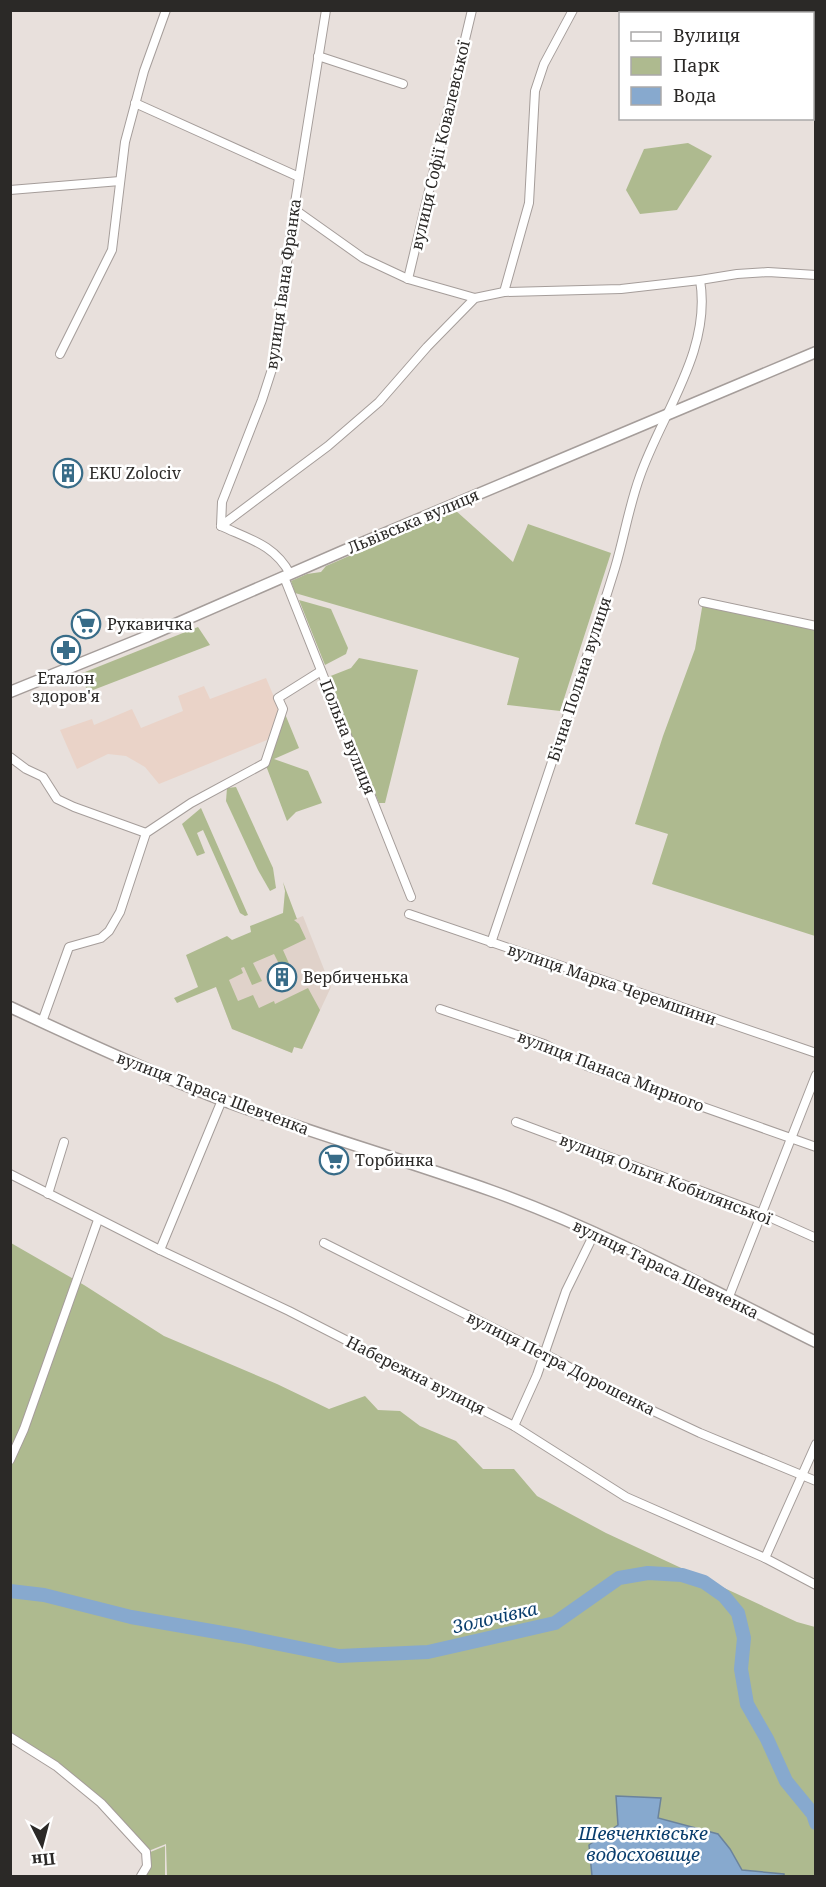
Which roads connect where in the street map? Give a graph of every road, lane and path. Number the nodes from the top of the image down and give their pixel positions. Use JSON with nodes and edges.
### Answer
{"nodes":[{"id":1,"x":166,"y":10,"type":"edge"},
{"id":2,"x":326,"y":10,"type":"edge"},
{"id":3,"x":472,"y":10,"type":"edge"},
{"id":4,"x":573,"y":10,"type":"edge"},
{"id":5,"x":318,"y":56,"type":"junction"},
{"id":6,"x":403,"y":84,"type":"dead end"},
{"id":7,"x":135,"y":103,"type":"junction"},
{"id":8,"x":299,"y":177,"type":"junction"},
{"id":9,"x":120,"y":181,"type":"junction"},
{"id":10,"x":10,"y":190,"type":"edge"},
{"id":11,"x":294,"y":208,"type":"junction"},
{"id":12,"x":816,"y":275,"type":"edge"},
{"id":13,"x":408,"y":279,"type":"junction"},
{"id":14,"x":700,"y":280,"type":"junction"},
{"id":15,"x":504,"y":292,"type":"junction"},
{"id":16,"x":475,"y":298,"type":"junction"},
{"id":17,"x":816,"y":352,"type":"edge"},
{"id":18,"x":60,"y":354,"type":"dead end"},
{"id":19,"x":664,"y":416,"type":"junction"},
{"id":20,"x":221,"y":526,"type":"junction"},
{"id":21,"x":287,"y":575,"type":"junction"},
{"id":22,"x":703,"y":602,"type":"dead end"},
{"id":23,"x":816,"y":626,"type":"edge"},
{"id":24,"x":321,"y":671,"type":"junction"},
{"id":25,"x":10,"y":692,"type":"edge"},
{"id":26,"x":10,"y":756,"type":"edge"},
{"id":27,"x":146,"y":833,"type":"junction"},
{"id":28,"x":411,"y":897,"type":"dead end"},
{"id":29,"x":409,"y":914,"type":"dead end"},
{"id":30,"x":491,"y":943,"type":"junction"},
{"id":31,"x":10,"y":1007,"type":"edge"},
{"id":32,"x":440,"y":1009,"type":"dead end"},
{"id":33,"x":42,"y":1022,"type":"junction"},
{"id":34,"x":816,"y":1053,"type":"edge"},
{"id":35,"x":816,"y":1075,"type":"edge"},
{"id":36,"x":222,"y":1100,"type":"junction"},
{"id":37,"x":516,"y":1122,"type":"dead end"},
{"id":38,"x":790,"y":1138,"type":"junction"},
{"id":39,"x":63,"y":1142,"type":"dead end"},
{"id":40,"x":816,"y":1147,"type":"edge"},
{"id":41,"x":10,"y":1174,"type":"edge"},
{"id":42,"x":48,"y":1194,"type":"junction"},
{"id":43,"x":760,"y":1213,"type":"junction"},
{"id":44,"x":99,"y":1220,"type":"junction"},
{"id":45,"x":595,"y":1232,"type":"junction"},
{"id":46,"x":816,"y":1238,"type":"edge"},
{"id":47,"x":324,"y":1243,"type":"dead end"},
{"id":48,"x":160,"y":1250,"type":"junction"},
{"id":49,"x":728,"y":1299,"type":"junction"},
{"id":50,"x":816,"y":1342,"type":"edge"},
{"id":51,"x":543,"y":1353,"type":"junction"},
{"id":52,"x":514,"y":1426,"type":"junction"},
{"id":53,"x":816,"y":1444,"type":"edge"},
{"id":54,"x":10,"y":1460,"type":"edge"},
{"id":55,"x":802,"y":1476,"type":"junction"},
{"id":56,"x":816,"y":1481,"type":"edge"},
{"id":57,"x":765,"y":1558,"type":"junction"},
{"id":58,"x":816,"y":1585,"type":"edge"},
{"id":59,"x":10,"y":1737,"type":"edge"},
{"id":60,"x":141,"y":1876,"type":"edge"}],
"edges":[{"from":1,"to":7,"type":"street"},
{"from":2,"to":5,"type":"street","name":"вулиця Івана Франка"},
{"from":3,"to":13,"type":"street","name":"вулиця Софії Ковалевської"},
{"from":4,"to":15,"type":"street"},
{"from":5,"to":6,"type":"street"},
{"from":5,"to":8,"type":"street","name":"вулиця Івана Франка"},
{"from":7,"to":8,"type":"street","name":"вулиця Івана Франка"},
{"from":7,"to":9,"type":"street"},
{"from":8,"to":11,"type":"street","name":"вулиця Івана Франка"},
{"from":9,"to":10,"type":"street"},
{"from":9,"to":18,"type":"street"},
{"from":11,"to":13,"type":"street"},
{"from":11,"to":20,"type":"street","name":"вулиця Івана Франка"},
{"from":12,"to":14,"type":"street"},
{"from":13,"to":16,"type":"street"},
{"from":14,"to":15,"type":"street"},
{"from":14,"to":19,"type":"street","name":"Бічна Польна вулиця"},
{"from":15,"to":16,"type":"street"},
{"from":16,"to":20,"type":"street"},
{"from":17,"to":19,"type":"main road","name":"Львівська вулиця"},
{"from":19,"to":21,"type":"main road","name":"Львівська вулиця"},
{"from":19,"to":30,"type":"street","name":"Бічна Польна вулиця"},
{"from":20,"to":21,"type":"street","name":"Польна вулиця"},
{"from":21,"to":24,"type":"street","name":"Польна вулиця"},
{"from":21,"to":25,"type":"main road","name":"Львівська вулиця"},
{"from":22,"to":23,"type":"street"},
{"from":24,"to":27,"type":"street"},
{"from":24,"to":28,"type":"street","name":"Польна вулиця"},
{"from":26,"to":27,"type":"street"},
{"from":27,"to":33,"type":"street"},
{"from":29,"to":30,"type":"street","name":"вулиця Марка Черемшини"},
{"from":30,"to":34,"type":"street","name":"вулиця Марка Черемшини"},
{"from":31,"to":33,"type":"main road","name":"вулиця Тараса Шевченка"},
{"from":32,"to":38,"type":"street","name":"вулиця Панаса Мирного"},
{"from":33,"to":36,"type":"main road","name":"вулиця Тараса Шевченка"},
{"from":35,"to":38,"type":"street"},
{"from":36,"to":45,"type":"main road","name":"вулиця Тараса Шевченка"},
{"from":36,"to":48,"type":"street"},
{"from":37,"to":43,"type":"street","name":"вулиця Ольги Кобилянської"},
{"from":38,"to":40,"type":"street","name":"вулиця Панаса Мирного"},
{"from":38,"to":43,"type":"street"},
{"from":39,"to":42,"type":"street"},
{"from":41,"to":42,"type":"street","name":"Набережна вулиця"},
{"from":42,"to":44,"type":"street","name":"Набережна вулиця"},
{"from":43,"to":46,"type":"street","name":"вулиця Ольги Кобилянської"},
{"from":43,"to":49,"type":"street"},
{"from":44,"to":48,"type":"street","name":"Набережна вулиця"},
{"from":44,"to":54,"type":"street"},
{"from":45,"to":49,"type":"main road","name":"вулиця Тараса Шевченка"},
{"from":45,"to":51,"type":"street"},
{"from":47,"to":51,"type":"street","name":"вулиця Петра Дорошенка"},
{"from":48,"to":52,"type":"street","name":"Набережна вулиця"},
{"from":49,"to":50,"type":"main road","name":"вулиця Тараса Шевченка"},
{"from":51,"to":52,"type":"street"},
{"from":51,"to":55,"type":"street","name":"вулиця Петра Дорошенка"},
{"from":52,"to":57,"type":"street","name":"Набережна вулиця"},
{"from":53,"to":55,"type":"street"},
{"from":55,"to":56,"type":"street","name":"вулиця Петра Дорошенка"},
{"from":55,"to":57,"type":"street"},
{"from":57,"to":58,"type":"street","name":"Набережна вулиця"},
{"from":59,"to":60,"type":"street"}]}
